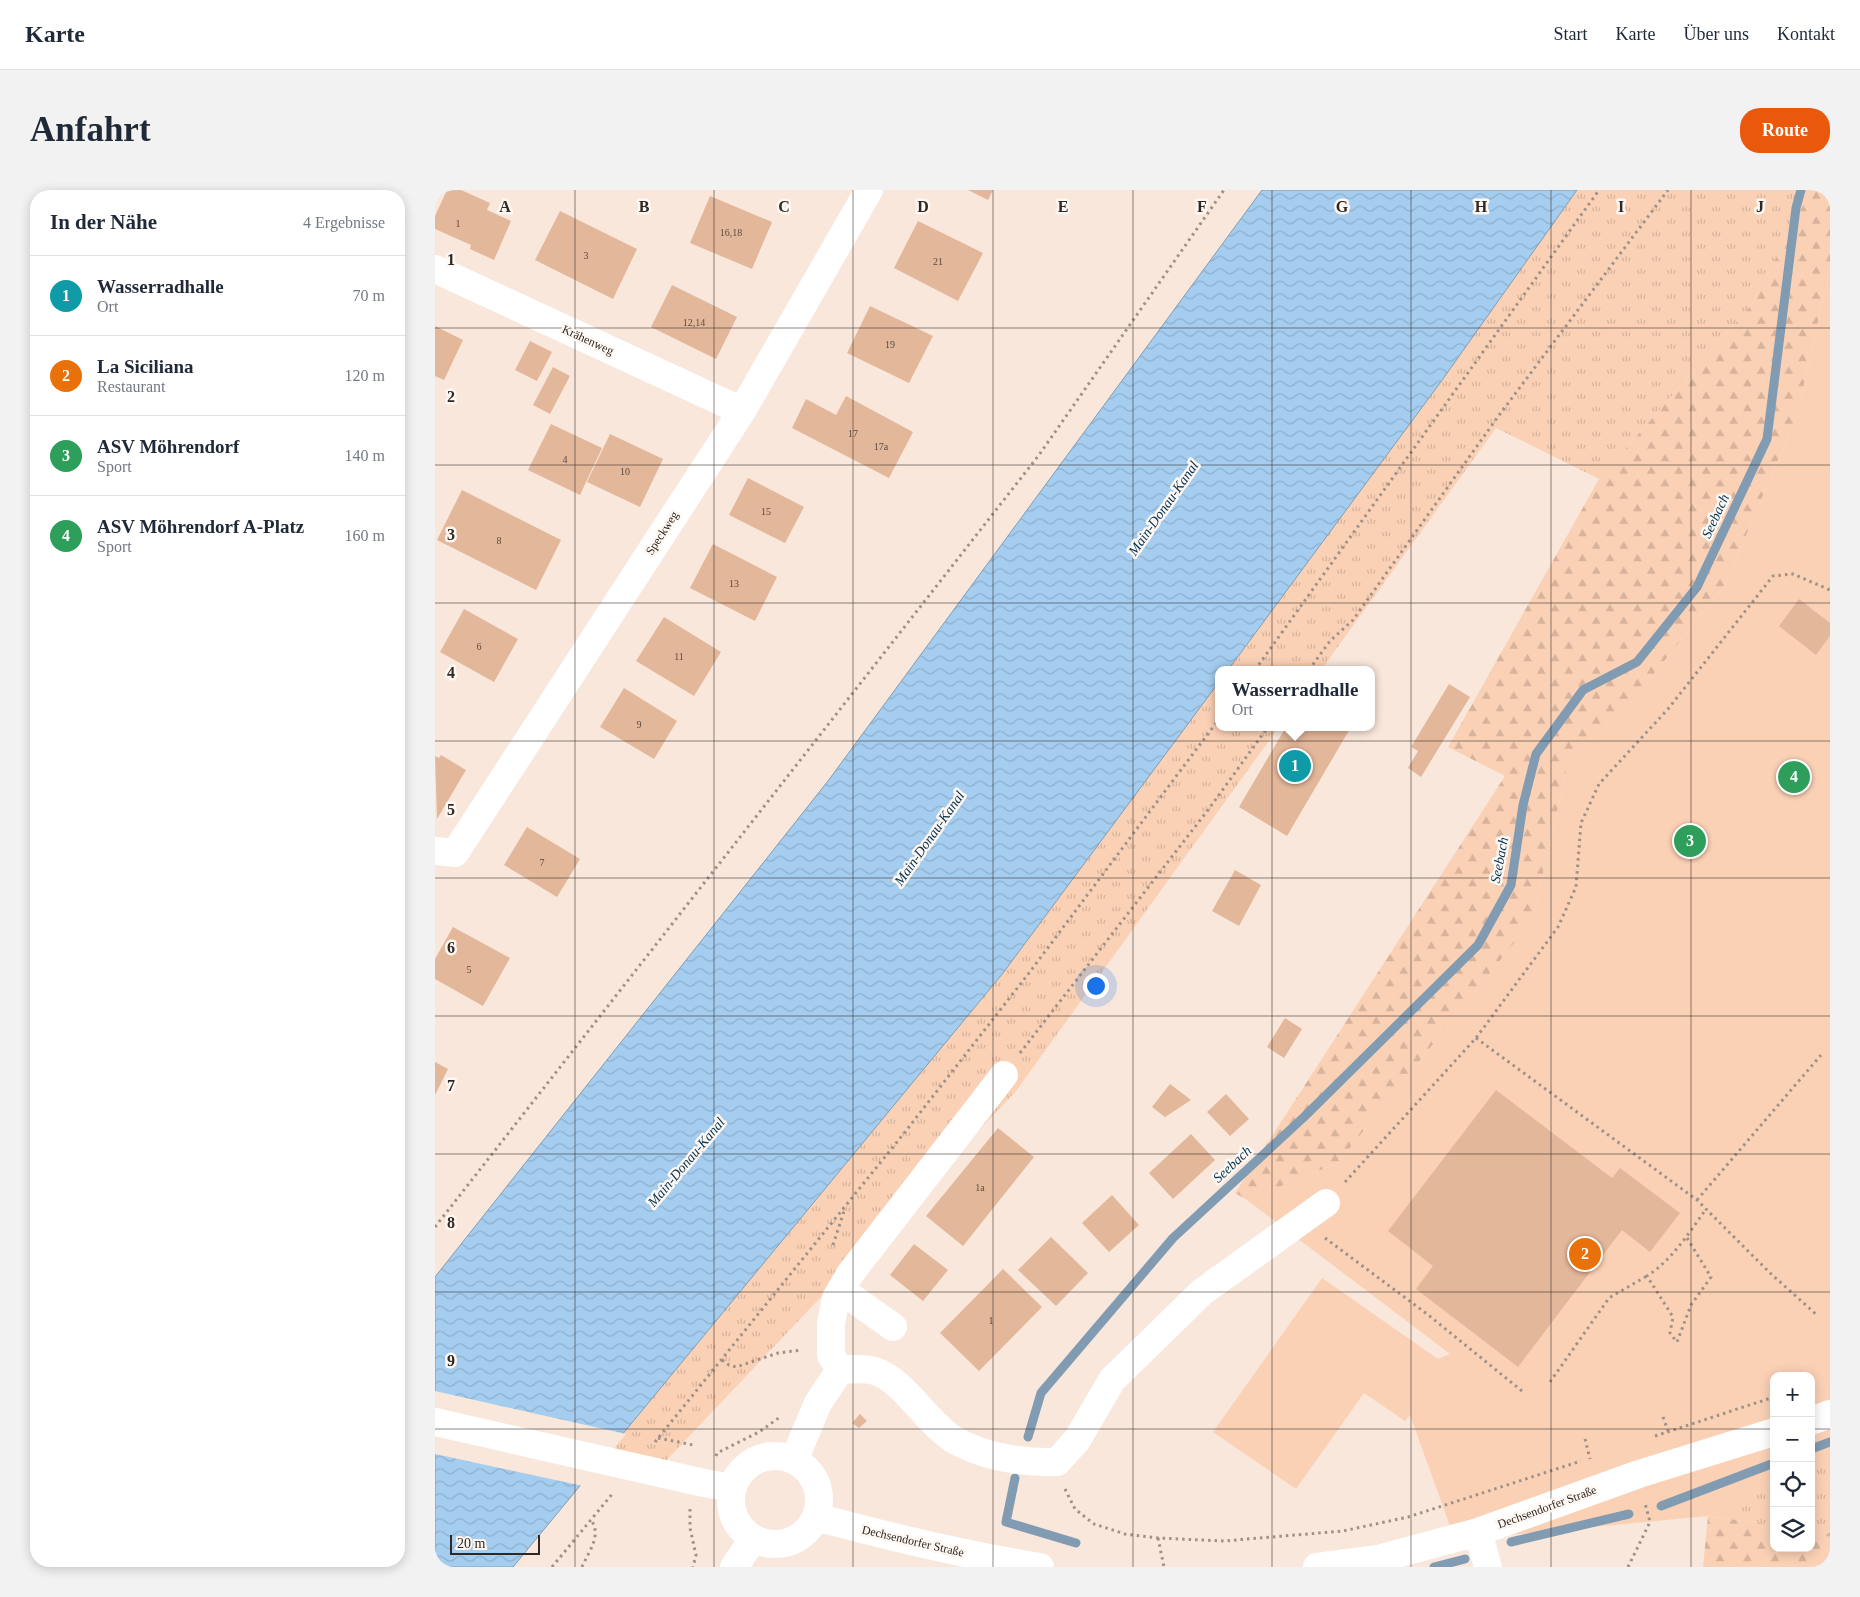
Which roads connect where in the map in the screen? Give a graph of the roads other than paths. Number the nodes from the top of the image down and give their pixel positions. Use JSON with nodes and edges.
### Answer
{"nodes":[{"id":1,"x":869,"y":190,"type":"edge"},
{"id":2,"x":435,"y":269,"type":"edge"},
{"id":3,"x":742,"y":411,"type":"junction"},
{"id":4,"x":435,"y":851,"type":"edge"},
{"id":5,"x":1004,"y":1075,"type":"road end"},
{"id":6,"x":1327,"y":1203,"type":"road end"},
{"id":7,"x":841,"y":1290,"type":"junction"},
{"id":8,"x":893,"y":1327,"type":"dead end"},
{"id":9,"x":836,"y":1362,"type":"junction"},
{"id":10,"x":1830,"y":1414,"type":"edge"},
{"id":11,"x":1815,"y":1420,"type":"edge"},
{"id":12,"x":435,"y":1422,"type":"edge"},
{"id":13,"x":1770,"y":1433,"type":"edge"},
{"id":14,"x":794,"y":1460,"type":"junction"},
{"id":15,"x":732,"y":1488,"type":"junction"},
{"id":16,"x":817,"y":1517,"type":"junction"},
{"id":17,"x":1478,"y":1532,"type":"junction"},
{"id":18,"x":753,"y":1539,"type":"junction"},
{"id":19,"x":734,"y":1567,"type":"edge"},
{"id":20,"x":1040,"y":1567,"type":"edge"},
{"id":21,"x":1317,"y":1567,"type":"edge"},
{"id":22,"x":1488,"y":1567,"type":"edge"}],
"edges":[{"from":1,"to":3,"type":"street","name":"Speckweg"},
{"from":2,"to":3,"type":"street","name":"Krähenweg"},
{"from":3,"to":4,"type":"street","name":"Speckweg"},
{"from":5,"to":7,"type":"street"},
{"from":6,"to":9,"type":"street"},
{"from":7,"to":8,"type":"street"},
{"from":7,"to":9,"type":"street"},
{"from":9,"to":14,"type":"street"},
{"from":10,"to":11,"type":"street"},
{"from":12,"to":15,"type":"street"},
{"from":13,"to":17,"type":"street","name":"Dechsendorfer Straße"},
{"from":14,"to":15,"type":"street"},
{"from":14,"to":16,"type":"street"},
{"from":15,"to":18,"type":"street"},
{"from":16,"to":18,"type":"street"},
{"from":16,"to":20,"type":"street","name":"Dechsendorfer Straße"},
{"from":17,"to":21,"type":"street","name":"Dechsendorfer Straße"},
{"from":17,"to":22,"type":"street"},
{"from":18,"to":19,"type":"street"}]}
